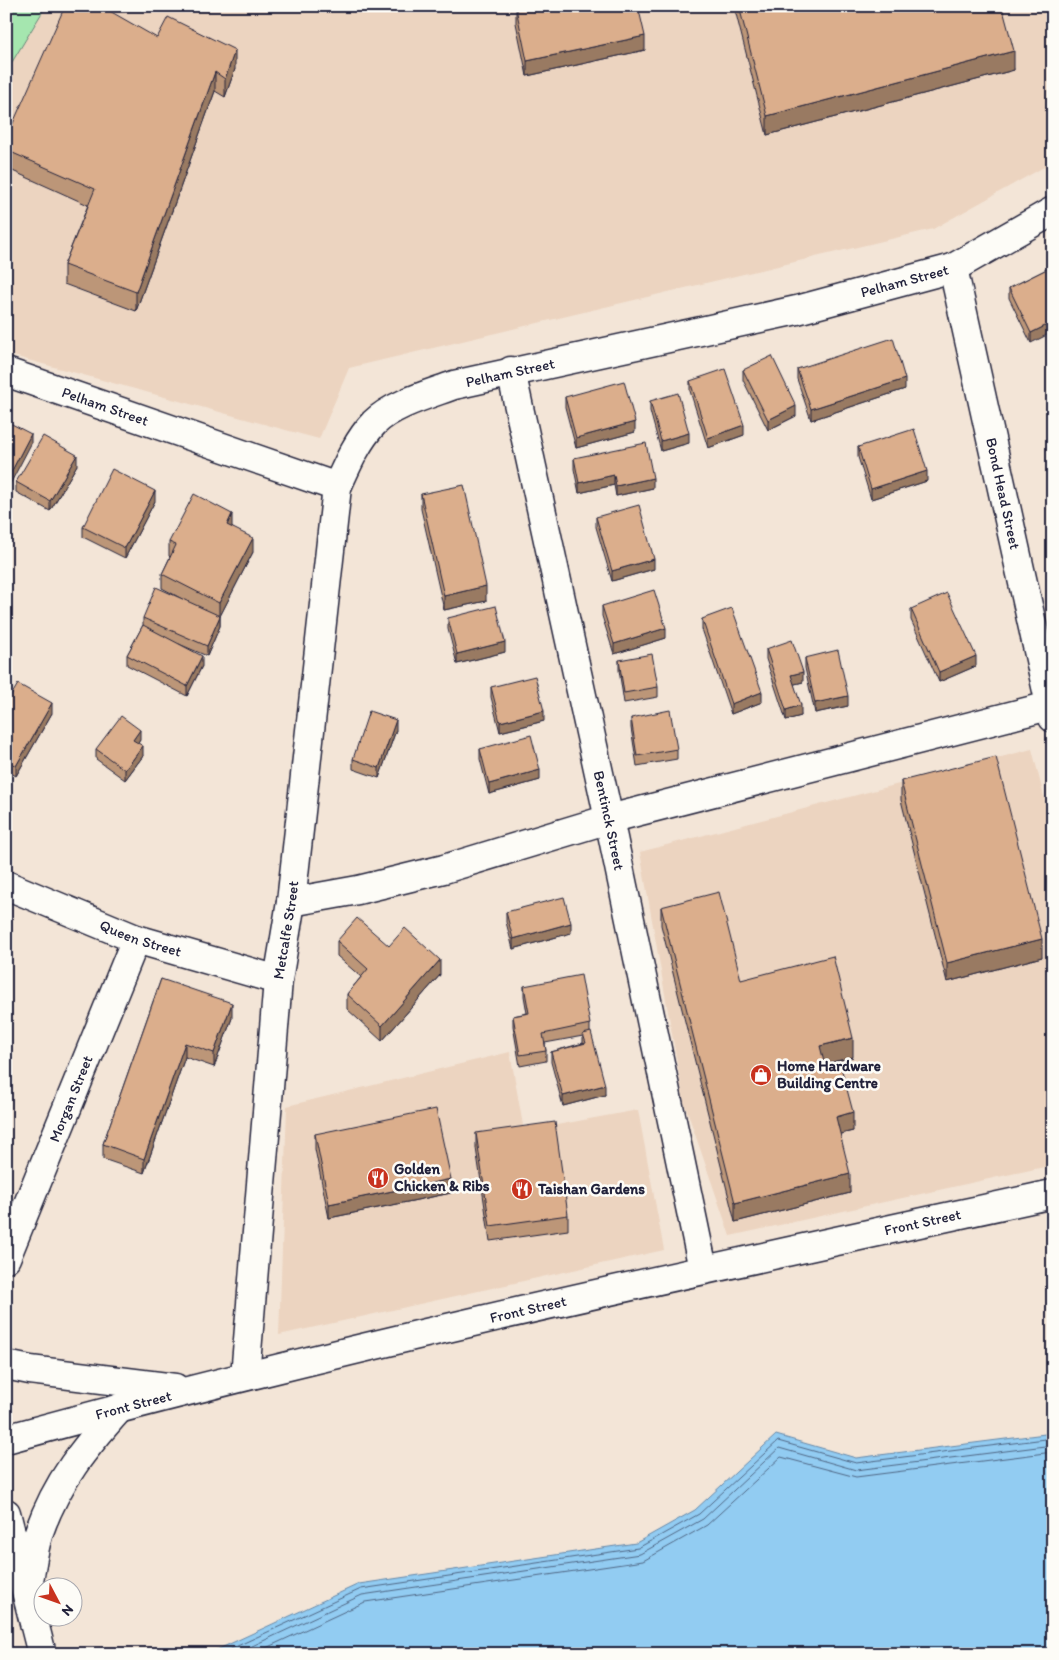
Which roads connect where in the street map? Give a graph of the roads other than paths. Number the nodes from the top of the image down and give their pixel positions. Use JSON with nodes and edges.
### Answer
{"nodes":[{"id":1,"x":1053,"y":211,"type":"edge"},
{"id":2,"x":953,"y":268,"type":"junction"},
{"id":3,"x":511,"y":371,"type":"junction"},
{"id":4,"x":6,"y":372,"type":"edge"},
{"id":5,"x":337,"y":487,"type":"junction"},
{"id":6,"x":1052,"y":710,"type":"edge"},
{"id":7,"x":610,"y":819,"type":"junction"},
{"id":8,"x":6,"y":885,"type":"edge"},
{"id":9,"x":291,"y":902,"type":"junction"},
{"id":10,"x":136,"y":939,"type":"junction"},
{"id":11,"x":278,"y":980,"type":"junction"},
{"id":12,"x":1053,"y":1194,"type":"edge"},
{"id":13,"x":6,"y":1258,"type":"edge"},
{"id":14,"x":703,"y":1270,"type":"junction"},
{"id":15,"x":6,"y":1365,"type":"edge"},
{"id":16,"x":245,"y":1376,"type":"junction"},
{"id":17,"x":189,"y":1390,"type":"junction"},
{"id":18,"x":120,"y":1408,"type":"junction"},
{"id":19,"x":6,"y":1439,"type":"edge"},
{"id":20,"x":6,"y":1513,"type":"edge"},
{"id":21,"x":6,"y":1562,"type":"edge"},
{"id":22,"x":27,"y":1592,"type":"junction"},
{"id":23,"x":42,"y":1654,"type":"edge"}],
"edges":[{"from":1,"to":2,"type":"street","name":"Pelham Street"},
{"from":2,"to":3,"type":"street","name":"Pelham Street"},
{"from":2,"to":6,"type":"street","name":"Bond Head Street"},
{"from":3,"to":5,"type":"street","name":"Pelham Street"},
{"from":3,"to":7,"type":"street","name":"Bentinck Street"},
{"from":4,"to":5,"type":"street","name":"Pelham Street"},
{"from":5,"to":9,"type":"street","name":"Metcalfe Street"},
{"from":6,"to":7,"type":"street"},
{"from":7,"to":9,"type":"street"},
{"from":7,"to":14,"type":"street","name":"Bentinck Street"},
{"from":8,"to":10,"type":"street","name":"Queen Street"},
{"from":9,"to":11,"type":"street","name":"Metcalfe Street"},
{"from":10,"to":11,"type":"street","name":"Queen Street"},
{"from":10,"to":13,"type":"street","name":"Morgan Street"},
{"from":11,"to":16,"type":"street","name":"Metcalfe Street"},
{"from":12,"to":14,"type":"street","name":"Front Street"},
{"from":14,"to":16,"type":"street","name":"Front Street"},
{"from":15,"to":17,"type":"street"},
{"from":16,"to":17,"type":"street","name":"Front Street"},
{"from":17,"to":18,"type":"street","name":"Front Street"},
{"from":18,"to":19,"type":"street","name":"Front Street"},
{"from":18,"to":22,"type":"street"},
{"from":20,"to":22,"type":"street"},
{"from":21,"to":22,"type":"street"},
{"from":22,"to":23,"type":"street"}]}
